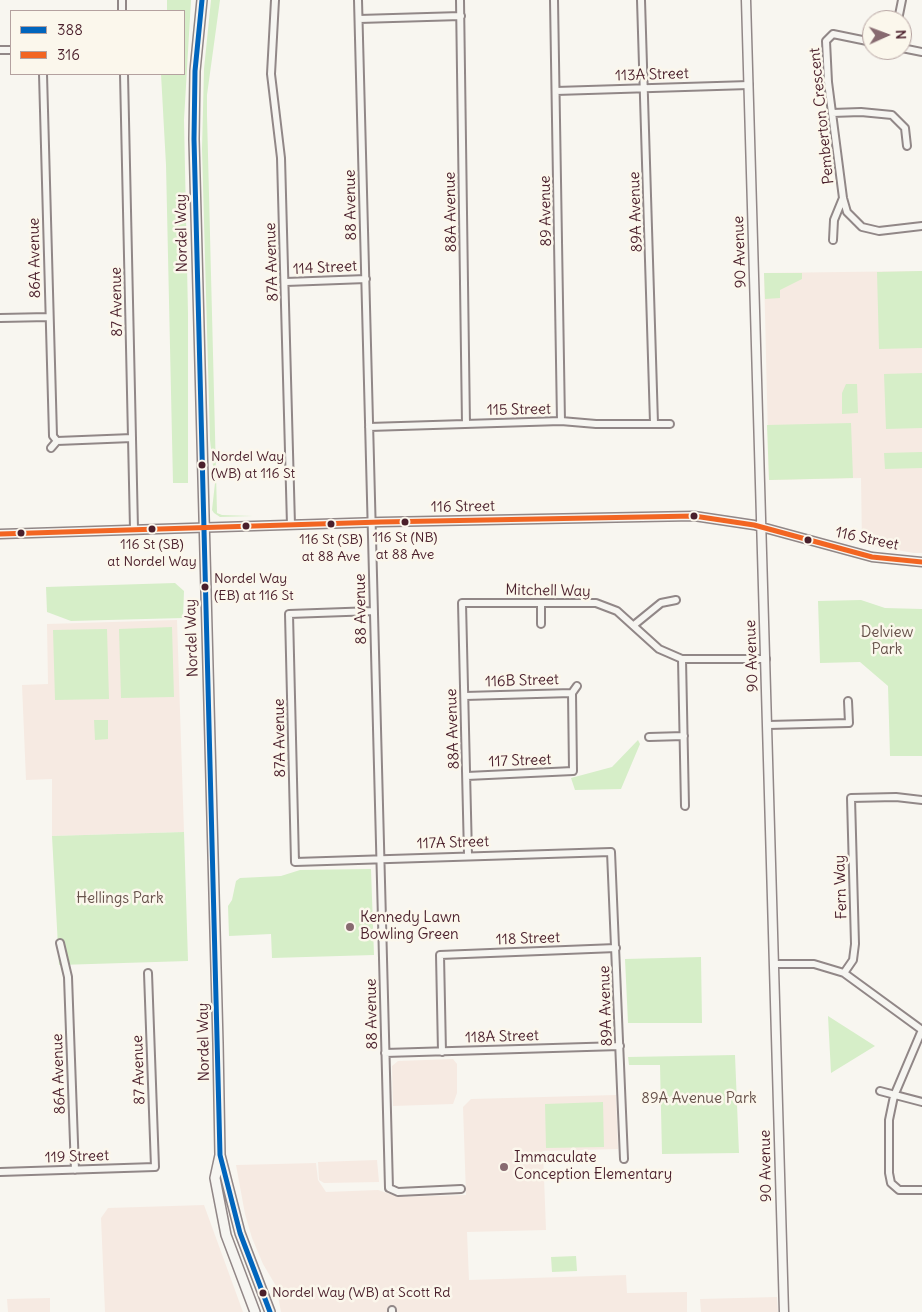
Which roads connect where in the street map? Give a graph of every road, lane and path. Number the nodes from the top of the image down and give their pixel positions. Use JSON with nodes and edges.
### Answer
{"nodes":[{"id":1,"x":202,"y":0,"type":"edge"},
{"id":2,"x":274,"y":0,"type":"edge"},
{"id":3,"x":358,"y":0,"type":"edge"},
{"id":4,"x":460,"y":0,"type":"edge"},
{"id":5,"x":554,"y":0,"type":"edge"},
{"id":6,"x":642,"y":0,"type":"edge"},
{"id":7,"x":746,"y":0,"type":"edge"},
{"id":8,"x":461,"y":16,"type":"junction"},
{"id":9,"x":359,"y":19,"type":"junction"},
{"id":10,"x":862,"y":40,"type":"edge"},
{"id":11,"x":43,"y":75,"type":"edge"},
{"id":12,"x":124,"y":75,"type":"edge"},
{"id":13,"x":749,"y":85,"type":"junction"},
{"id":14,"x":644,"y":87,"type":"junction"},
{"id":15,"x":556,"y":91,"type":"junction"},
{"id":16,"x":832,"y":113,"type":"junction"},
{"id":17,"x":908,"y":146,"type":"dead end"},
{"id":18,"x":843,"y":198,"type":"junction"},
{"id":19,"x":922,"y":226,"type":"edge"},
{"id":20,"x":834,"y":240,"type":"dead end"},
{"id":21,"x":366,"y":279,"type":"junction"},
{"id":22,"x":286,"y":282,"type":"junction"},
{"id":23,"x":49,"y":317,"type":"junction"},
{"id":24,"x":0,"y":318,"type":"edge"},
{"id":25,"x":561,"y":421,"type":"junction"},
{"id":26,"x":654,"y":423,"type":"junction"},
{"id":27,"x":466,"y":424,"type":"junction"},
{"id":28,"x":670,"y":424,"type":"dead end"},
{"id":29,"x":369,"y":427,"type":"junction"},
{"id":30,"x":132,"y":438,"type":"junction"},
{"id":31,"x":57,"y":441,"type":"junction"},
{"id":32,"x":51,"y":448,"type":"dead end"},
{"id":33,"x":372,"y":522,"type":"junction"},
{"id":34,"x":291,"y":525,"type":"junction"},
{"id":35,"x":203,"y":527,"type":"junction"},
{"id":36,"x":762,"y":527,"type":"junction"},
{"id":37,"x":134,"y":529,"type":"junction"},
{"id":38,"x":0,"y":534,"type":"edge"},
{"id":39,"x":922,"y":562,"type":"edge"},
{"id":40,"x":676,"y":600,"type":"dead end"},
{"id":41,"x":462,"y":603,"type":"joint"},
{"id":42,"x":541,"y":603,"type":"junction"},
{"id":43,"x":374,"y":611,"type":"junction"},
{"id":44,"x":541,"y":624,"type":"dead end"},
{"id":45,"x":634,"y":625,"type":"junction"},
{"id":46,"x":682,"y":659,"type":"junction"},
{"id":47,"x":766,"y":659,"type":"junction"},
{"id":48,"x":577,"y":686,"type":"dead end"},
{"id":49,"x":572,"y":693,"type":"junction"},
{"id":50,"x":464,"y":696,"type":"junction"},
{"id":51,"x":848,"y":701,"type":"dead end"},
{"id":52,"x":768,"y":725,"type":"junction"},
{"id":53,"x":684,"y":736,"type":"junction"},
{"id":54,"x":649,"y":737,"type":"dead end"},
{"id":55,"x":467,"y":776,"type":"junction"},
{"id":56,"x":922,"y":800,"type":"edge"},
{"id":57,"x":686,"y":806,"type":"dead end"},
{"id":58,"x":612,"y":852,"type":"joint"},
{"id":59,"x":468,"y":855,"type":"junction"},
{"id":60,"x":380,"y":858,"type":"junction"},
{"id":61,"x":295,"y":862,"type":"joint"},
{"id":62,"x":60,"y":943,"type":"dead end"},
{"id":63,"x":616,"y":948,"type":"junction"},
{"id":64,"x":775,"y":964,"type":"junction"},
{"id":65,"x":148,"y":973,"type":"dead end"},
{"id":66,"x":844,"y":973,"type":"junction"},
{"id":67,"x":922,"y":1030,"type":"edge"},
{"id":68,"x":620,"y":1046,"type":"junction"},
{"id":69,"x":442,"y":1052,"type":"junction"},
{"id":70,"x":385,"y":1053,"type":"junction"},
{"id":71,"x":880,"y":1091,"type":"dead end"},
{"id":72,"x":894,"y":1096,"type":"junction"},
{"id":73,"x":922,"y":1102,"type":"edge"},
{"id":74,"x":220,"y":1155,"type":"junction"},
{"id":75,"x":624,"y":1159,"type":"dead end"},
{"id":76,"x":154,"y":1167,"type":"joint"},
{"id":77,"x":75,"y":1170,"type":"junction"},
{"id":78,"x":0,"y":1172,"type":"edge"},
{"id":79,"x":461,"y":1189,"type":"dead end"},
{"id":80,"x":922,"y":1190,"type":"edge"},
{"id":81,"x":255,"y":1312,"type":"edge"},
{"id":82,"x":270,"y":1312,"type":"edge"},
{"id":83,"x":784,"y":1312,"type":"edge"}],
"edges":[{"from":1,"to":35,"type":"main road","name":"Nordel Way"},
{"from":2,"to":22,"type":"street","name":"87A Avenue"},
{"from":3,"to":9,"type":"street","name":"88 Avenue"},
{"from":4,"to":8,"type":"street","name":"88A Avenue"},
{"from":5,"to":15,"type":"street","name":"89 Avenue"},
{"from":6,"to":14,"type":"street","name":"89A Avenue"},
{"from":7,"to":13,"type":"street","name":"90 Avenue"},
{"from":8,"to":9,"type":"street"},
{"from":8,"to":27,"type":"street","name":"88A Avenue"},
{"from":9,"to":21,"type":"street","name":"88 Avenue"},
{"from":10,"to":16,"type":"street","name":"Pemberton Crescent"},
{"from":11,"to":23,"type":"street","name":"86A Avenue"},
{"from":12,"to":30,"type":"street","name":"87 Avenue"},
{"from":13,"to":14,"type":"street","name":"113A Street"},
{"from":13,"to":36,"type":"street","name":"90 Avenue"},
{"from":14,"to":15,"type":"street","name":"113A Street"},
{"from":14,"to":26,"type":"street","name":"89A Avenue"},
{"from":15,"to":25,"type":"street","name":"89 Avenue"},
{"from":16,"to":17,"type":"street"},
{"from":16,"to":18,"type":"street","name":"Pemberton Crescent"},
{"from":18,"to":19,"type":"street","name":"Pemberton Crescent"},
{"from":18,"to":20,"type":"street","name":"Pemberton Crescent"},
{"from":21,"to":22,"type":"street","name":"114 Street"},
{"from":21,"to":29,"type":"street","name":"88 Avenue"},
{"from":22,"to":34,"type":"street","name":"87A Avenue"},
{"from":23,"to":24,"type":"street"},
{"from":23,"to":31,"type":"street","name":"86A Avenue"},
{"from":25,"to":26,"type":"street","name":"115 Street"},
{"from":25,"to":27,"type":"street","name":"115 Street"},
{"from":26,"to":28,"type":"street","name":"115 Street"},
{"from":27,"to":29,"type":"street","name":"115 Street"},
{"from":29,"to":33,"type":"street","name":"88 Avenue"},
{"from":30,"to":31,"type":"street"},
{"from":30,"to":37,"type":"street","name":"87 Avenue"},
{"from":31,"to":32,"type":"street"},
{"from":33,"to":34,"type":"street","name":"116 Street"},
{"from":33,"to":36,"type":"street","name":"116 Street"},
{"from":33,"to":43,"type":"street","name":"88 Avenue"},
{"from":34,"to":35,"type":"street","name":"116 Street"},
{"from":35,"to":37,"type":"street","name":"116 Street"},
{"from":35,"to":74,"type":"main road","name":"Nordel Way"},
{"from":36,"to":39,"type":"street","name":"116 Street"},
{"from":36,"to":47,"type":"street","name":"90 Avenue"},
{"from":37,"to":38,"type":"street","name":"116 Street"},
{"from":40,"to":45,"type":"street"},
{"from":41,"to":42,"type":"street","name":"Mitchell Way"},
{"from":41,"to":50,"type":"street","name":"88A Avenue"},
{"from":42,"to":44,"type":"street"},
{"from":42,"to":45,"type":"street","name":"Mitchell Way"},
{"from":43,"to":60,"type":"street","name":"88 Avenue"},
{"from":43,"to":61,"type":"street","name":"87A Avenue"},
{"from":45,"to":46,"type":"street","name":"Mitchell Way"},
{"from":46,"to":47,"type":"street","name":"Mitchell Way"},
{"from":46,"to":53,"type":"street"},
{"from":47,"to":52,"type":"street","name":"90 Avenue"},
{"from":48,"to":49,"type":"street","name":"116B Street"},
{"from":49,"to":50,"type":"street","name":"116B Street"},
{"from":49,"to":55,"type":"street","name":"117 Street"},
{"from":50,"to":55,"type":"street","name":"88A Avenue"},
{"from":51,"to":52,"type":"street"},
{"from":52,"to":64,"type":"street","name":"90 Avenue"},
{"from":53,"to":54,"type":"street"},
{"from":53,"to":57,"type":"street"},
{"from":55,"to":59,"type":"street","name":"88A Avenue"},
{"from":56,"to":66,"type":"street","name":"Fern Way"},
{"from":58,"to":59,"type":"street","name":"117A Street"},
{"from":58,"to":63,"type":"street","name":"89A Avenue"},
{"from":59,"to":60,"type":"street","name":"117A Street"},
{"from":60,"to":61,"type":"street","name":"117A Street"},
{"from":60,"to":70,"type":"street","name":"88 Avenue"},
{"from":62,"to":77,"type":"street","name":"86A Avenue"},
{"from":63,"to":68,"type":"street","name":"89A Avenue"},
{"from":63,"to":69,"type":"street","name":"118 Street"},
{"from":64,"to":66,"type":"street"},
{"from":64,"to":83,"type":"street","name":"90 Avenue"},
{"from":65,"to":76,"type":"street","name":"87 Avenue"},
{"from":66,"to":67,"type":"street"},
{"from":67,"to":72,"type":"street"},
{"from":68,"to":69,"type":"street","name":"118A Street"},
{"from":68,"to":75,"type":"street","name":"89A Avenue"},
{"from":69,"to":70,"type":"street","name":"118A Street"},
{"from":70,"to":79,"type":"street","name":"88 Avenue"},
{"from":71,"to":72,"type":"street"},
{"from":72,"to":73,"type":"street"},
{"from":72,"to":80,"type":"street"},
{"from":74,"to":81,"type":"main road","name":"Nordel Way"},
{"from":74,"to":82,"type":"main road","name":"Nordel Way"},
{"from":76,"to":77,"type":"street","name":"119 Street"},
{"from":77,"to":78,"type":"street","name":"119 Street"}]}
